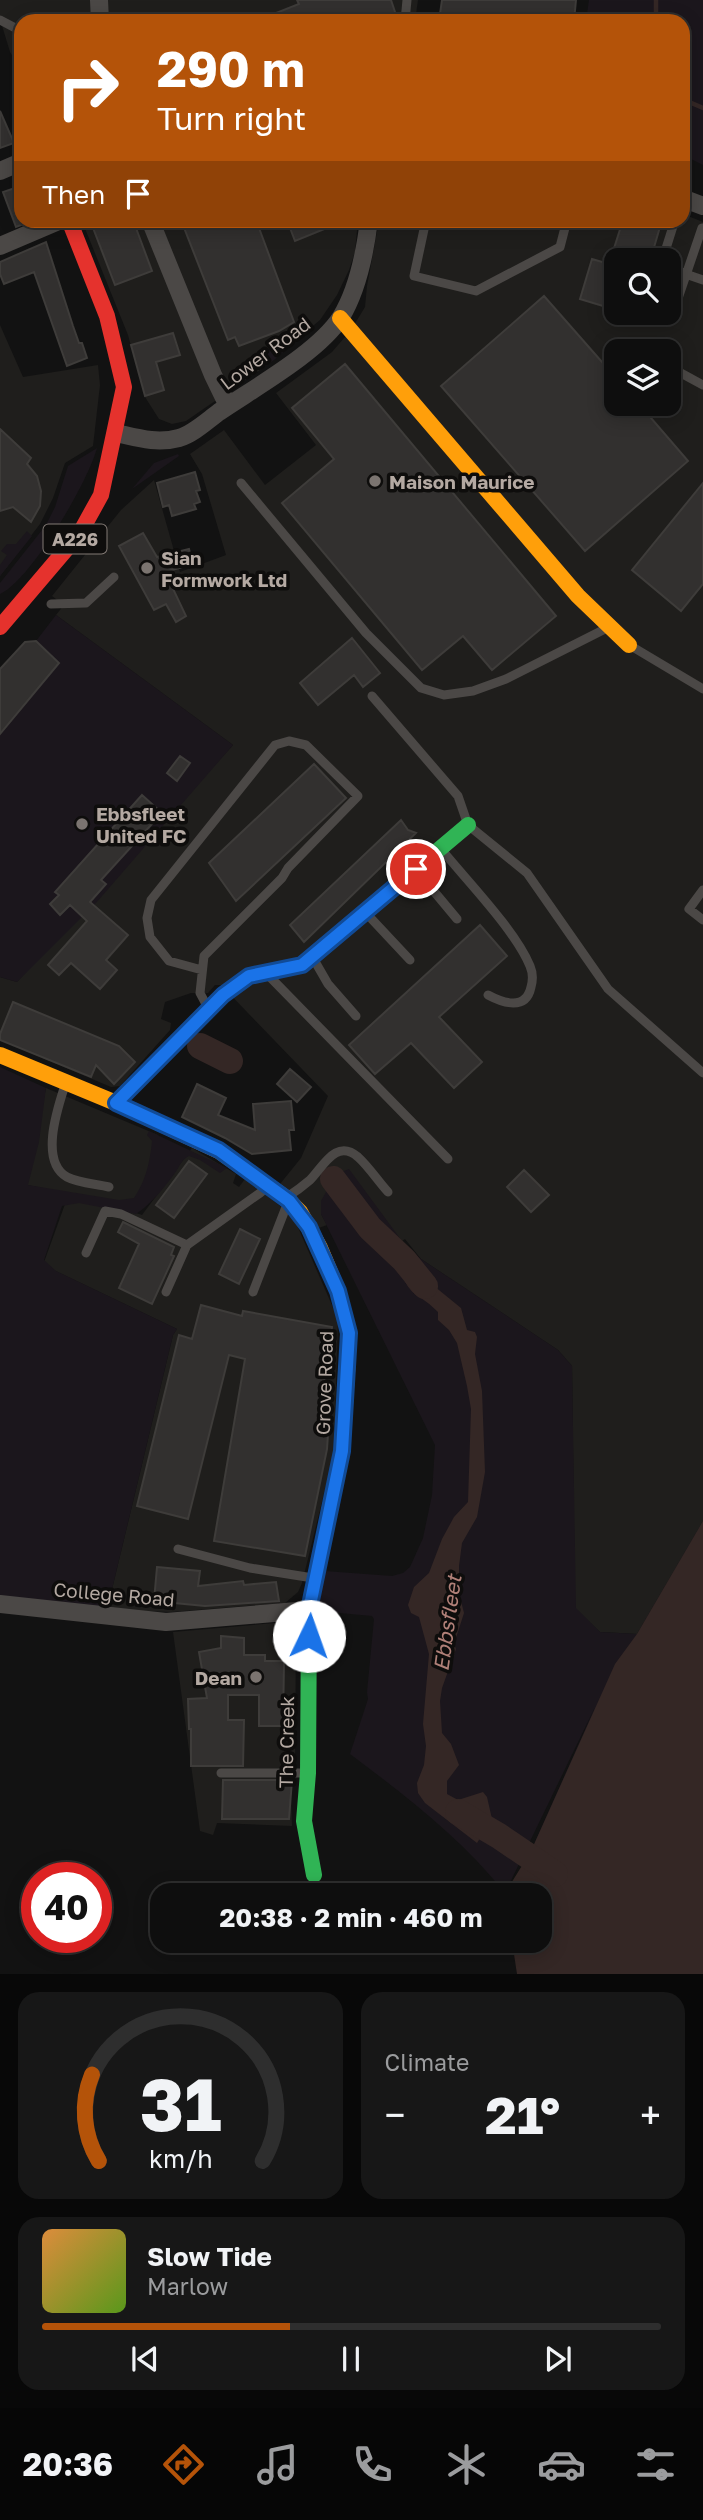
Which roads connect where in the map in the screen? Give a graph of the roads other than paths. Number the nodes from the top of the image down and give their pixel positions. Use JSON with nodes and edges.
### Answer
{"nodes":[{"id":1,"x":42,"y":228,"type":"edge"},
{"id":2,"x":72,"y":228,"type":"edge"},
{"id":3,"x":153,"y":228,"type":"edge"},
{"id":4,"x":368,"y":228,"type":"edge"},
{"id":5,"x":424,"y":228,"type":"edge"},
{"id":6,"x":565,"y":228,"type":"edge"},
{"id":7,"x":672,"y":228,"type":"edge"},
{"id":8,"x":702,"y":228,"type":"edge"},
{"id":9,"x":0,"y":246,"type":"edge"},
{"id":10,"x":666,"y":248,"type":"edge"},
{"id":11,"x":681,"y":272,"type":"edge"},
{"id":12,"x":686,"y":274,"type":"junction"},
{"id":13,"x":703,"y":280,"type":"edge"},
{"id":14,"x":681,"y":289,"type":"edge"},
{"id":15,"x":340,"y":318,"type":"junction"},
{"id":16,"x":681,"y":374,"type":"edge"},
{"id":17,"x":703,"y":385,"type":"edge"},
{"id":18,"x":228,"y":406,"type":"junction"},
{"id":19,"x":116,"y":433,"type":"junction"},
{"id":20,"x":241,"y":483,"type":"dead end"},
{"id":21,"x":114,"y":578,"type":"dead end"},
{"id":22,"x":51,"y":604,"type":"dead end"},
{"id":23,"x":1,"y":624,"type":"edge"},
{"id":24,"x":610,"y":626,"type":"junction"},
{"id":25,"x":629,"y":645,"type":"joint"},
{"id":26,"x":703,"y":689,"type":"edge"},
{"id":27,"x":372,"y":696,"type":"dead end"},
{"id":28,"x":468,"y":825,"type":"junction"},
{"id":29,"x":440,"y":849,"type":"junction"},
{"id":30,"x":416,"y":869,"type":"junction"},
{"id":31,"x":703,"y":890,"type":"edge"},
{"id":32,"x":365,"y":912,"type":"junction"},
{"id":33,"x":457,"y":919,"type":"dead end"},
{"id":34,"x":703,"y":920,"type":"edge"},
{"id":35,"x":312,"y":956,"type":"junction"},
{"id":36,"x":410,"y":960,"type":"dead end"},
{"id":37,"x":202,"y":970,"type":"junction"},
{"id":38,"x":266,"y":972,"type":"junction"},
{"id":39,"x":488,"y":995,"type":"dead end"},
{"id":40,"x":209,"y":1010,"type":"junction"},
{"id":41,"x":356,"y":1016,"type":"dead end"},
{"id":42,"x":0,"y":1055,"type":"edge"},
{"id":43,"x":703,"y":1073,"type":"edge"},
{"id":44,"x":66,"y":1084,"type":"junction"},
{"id":45,"x":116,"y":1103,"type":"junction"},
{"id":46,"x":447,"y":1159,"type":"dead end"},
{"id":47,"x":269,"y":1185,"type":"junction"},
{"id":48,"x":109,"y":1187,"type":"dead end"},
{"id":49,"x":388,"y":1192,"type":"dead end"},
{"id":50,"x":287,"y":1199,"type":"junction"},
{"id":51,"x":187,"y":1245,"type":"junction"},
{"id":52,"x":86,"y":1253,"type":"dead end"},
{"id":53,"x":166,"y":1292,"type":"dead end"},
{"id":54,"x":253,"y":1292,"type":"dead end"},
{"id":55,"x":178,"y":1549,"type":"dead end"},
{"id":56,"x":315,"y":1578,"type":"junction"},
{"id":57,"x":0,"y":1604,"type":"edge"},
{"id":58,"x":309,"y":1610,"type":"junction"},
{"id":59,"x":221,"y":1773,"type":"dead end"},
{"id":60,"x":308,"y":1773,"type":"junction"},
{"id":61,"x":314,"y":1874,"type":"dead end"}],
"edges":[{"from":1,"to":9,"type":"street"},
{"from":2,"to":19,"type":"street","number":"A226"},
{"from":3,"to":18,"type":"street"},
{"from":4,"to":15,"type":"street","name":"Lower Road"},
{"from":5,"to":6,"type":"lane"},
{"from":7,"to":10,"type":"lane"},
{"from":8,"to":12,"type":"lane"},
{"from":11,"to":12,"type":"lane"},
{"from":12,"to":13,"type":"lane"},
{"from":12,"to":14,"type":"lane"},
{"from":15,"to":18,"type":"street","name":"Lower Road"},
{"from":15,"to":24,"type":"street"},
{"from":16,"to":17,"type":"lane"},
{"from":18,"to":19,"type":"street","name":"Lower Road"},
{"from":19,"to":23,"type":"street","number":"A226"},
{"from":20,"to":24,"type":"lane"},
{"from":21,"to":22,"type":"lane"},
{"from":24,"to":25,"type":"street"},
{"from":25,"to":26,"type":"lane"},
{"from":27,"to":28,"type":"lane"},
{"from":28,"to":29,"type":"street"},
{"from":28,"to":43,"type":"lane"},
{"from":29,"to":30,"type":"street"},
{"from":29,"to":39,"type":"lane"},
{"from":30,"to":32,"type":"street"},
{"from":30,"to":33,"type":"lane"},
{"from":31,"to":34,"type":"lane"},
{"from":32,"to":35,"type":"street"},
{"from":32,"to":36,"type":"lane"},
{"from":35,"to":38,"type":"street"},
{"from":35,"to":41,"type":"lane"},
{"from":37,"to":37,"type":"lane"},
{"from":37,"to":40,"type":"lane"},
{"from":38,"to":40,"type":"street"},
{"from":38,"to":46,"type":"lane"},
{"from":40,"to":45,"type":"street"},
{"from":42,"to":44,"type":"street","name":"Grove Road"},
{"from":44,"to":45,"type":"street","name":"Grove Road"},
{"from":44,"to":48,"type":"lane"},
{"from":45,"to":47,"type":"street","name":"Grove Road"},
{"from":47,"to":50,"type":"street","name":"Grove Road"},
{"from":47,"to":51,"type":"lane"},
{"from":49,"to":50,"type":"lane"},
{"from":50,"to":54,"type":"lane"},
{"from":50,"to":56,"type":"street","name":"Grove Road"},
{"from":51,"to":52,"type":"lane"},
{"from":51,"to":53,"type":"lane"},
{"from":55,"to":56,"type":"lane"},
{"from":56,"to":58,"type":"street","name":"Grove Road"},
{"from":57,"to":58,"type":"street","name":"College Road"},
{"from":58,"to":60,"type":"street","name":"The Creek"},
{"from":59,"to":60,"type":"lane"},
{"from":60,"to":61,"type":"street","name":"The Creek"}]}
